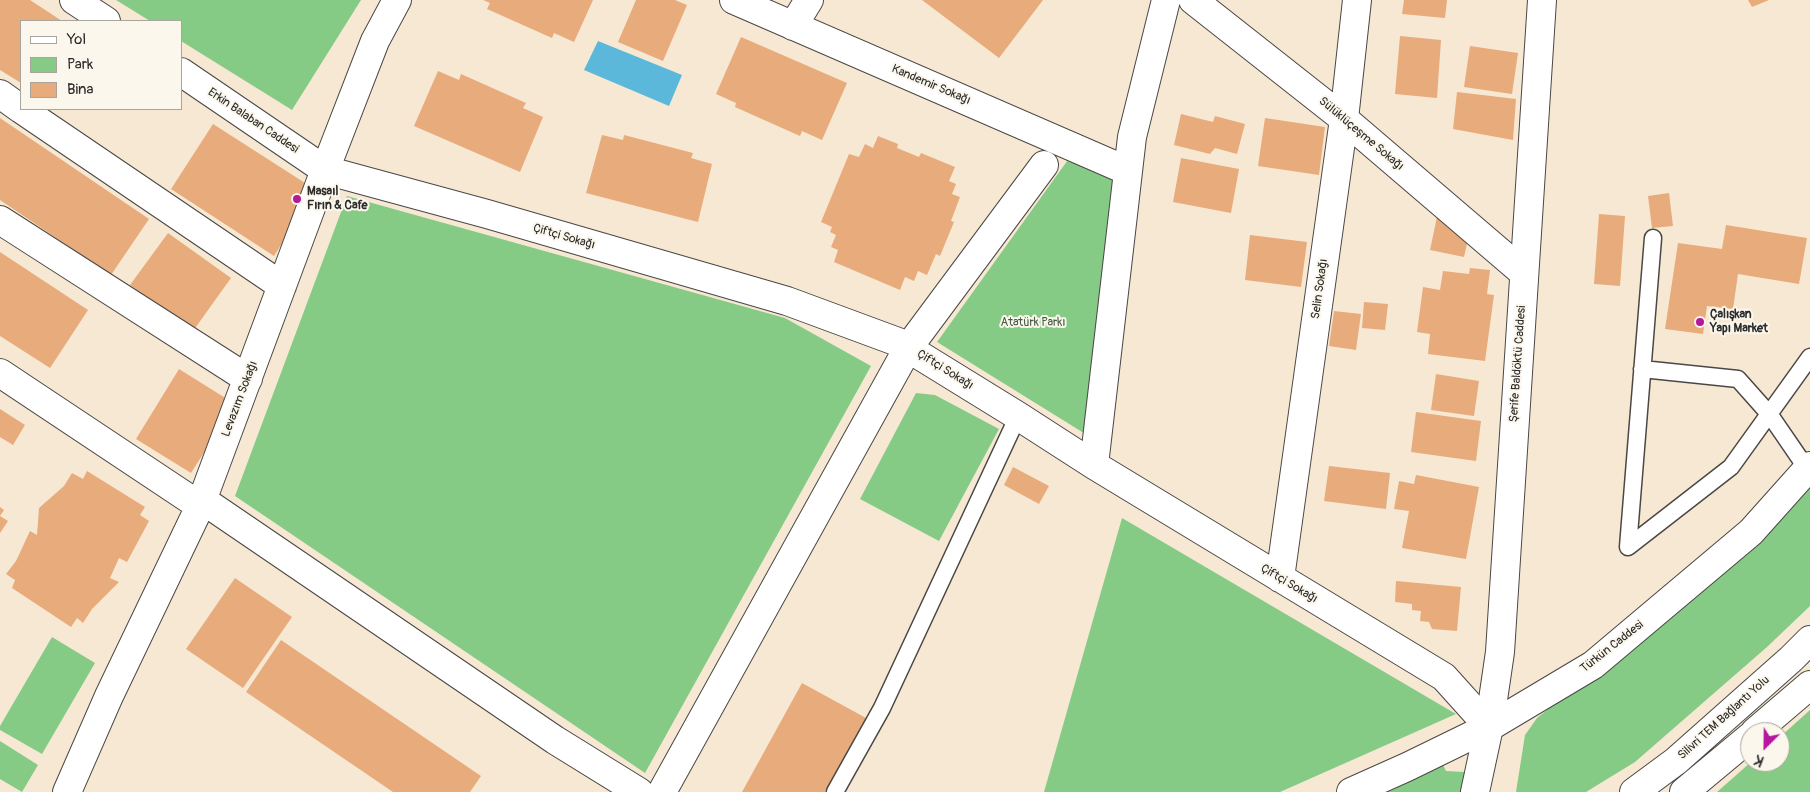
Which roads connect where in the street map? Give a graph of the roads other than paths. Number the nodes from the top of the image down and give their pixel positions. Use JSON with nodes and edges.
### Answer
{"nodes":[{"id":1,"x":74,"y":0,"type":"edge"},
{"id":2,"x":397,"y":0,"type":"edge"},
{"id":3,"x":734,"y":0,"type":"edge"},
{"id":4,"x":809,"y":0,"type":"edge"},
{"id":5,"x":1166,"y":0,"type":"edge"},
{"id":6,"x":1193,"y":0,"type":"edge"},
{"id":7,"x":1357,"y":0,"type":"edge"},
{"id":8,"x":1542,"y":0,"type":"edge"},
{"id":9,"x":104,"y":20,"type":"edge"},
{"id":10,"x":793,"y":26,"type":"junction"},
{"id":11,"x":182,"y":73,"type":"edge"},
{"id":12,"x":0,"y":94,"type":"edge"},
{"id":13,"x":20,"y":108,"type":"edge"},
{"id":14,"x":22,"y":110,"type":"edge"},
{"id":15,"x":1344,"y":118,"type":"junction"},
{"id":16,"x":1044,"y":165,"type":"dead end"},
{"id":17,"x":324,"y":170,"type":"junction"},
{"id":18,"x":1128,"y":171,"type":"junction"},
{"id":19,"x":0,"y":220,"type":"edge"},
{"id":20,"x":1653,"y":238,"type":"dead end"},
{"id":21,"x":1524,"y":273,"type":"junction"},
{"id":22,"x":282,"y":286,"type":"junction"},
{"id":23,"x":908,"y":348,"type":"junction"},
{"id":24,"x":1810,"y":357,"type":"edge"},
{"id":25,"x":1642,"y":369,"type":"junction"},
{"id":26,"x":0,"y":372,"type":"edge"},
{"id":27,"x":248,"y":379,"type":"junction"},
{"id":28,"x":1770,"y":415,"type":"junction"},
{"id":29,"x":1018,"y":416,"type":"junction"},
{"id":30,"x":1094,"y":465,"type":"junction"},
{"id":31,"x":1809,"y":468,"type":"edge"},
{"id":32,"x":202,"y":504,"type":"junction"},
{"id":33,"x":1280,"y":578,"type":"junction"},
{"id":34,"x":1810,"y":640,"type":"edge"},
{"id":35,"x":1810,"y":685,"type":"edge"},
{"id":36,"x":1767,"y":722,"type":"edge"},
{"id":37,"x":1489,"y":727,"type":"junction"},
{"id":38,"x":1740,"y":744,"type":"edge"},
{"id":39,"x":66,"y":792,"type":"edge"},
{"id":40,"x":639,"y":792,"type":"edge"},
{"id":41,"x":662,"y":792,"type":"edge"},
{"id":42,"x":835,"y":792,"type":"edge"},
{"id":43,"x":1351,"y":792,"type":"edge"},
{"id":44,"x":1475,"y":792,"type":"edge"},
{"id":45,"x":1489,"y":792,"type":"edge"},
{"id":46,"x":1634,"y":792,"type":"edge"},
{"id":47,"x":1684,"y":792,"type":"edge"}],
"edges":[{"from":1,"to":9,"type":"main road"},
{"from":2,"to":17,"type":"main road","name":"Levazım Sokağı"},
{"from":3,"to":10,"type":"main road","name":"Kandemir Sokağı"},
{"from":4,"to":10,"type":"main road"},
{"from":5,"to":18,"type":"main road"},
{"from":6,"to":15,"type":"main road","name":"Sülüklüçeşme Sokağı"},
{"from":7,"to":15,"type":"main road","name":"Selin Sokağı"},
{"from":8,"to":21,"type":"main road","name":"Şerife Baldöktü Caddesi"},
{"from":10,"to":18,"type":"main road","name":"Kandemir Sokağı"},
{"from":11,"to":17,"type":"main road","name":"Erkin Balaban Caddesi"},
{"from":12,"to":13,"type":"main road"},
{"from":14,"to":22,"type":"main road"},
{"from":15,"to":21,"type":"main road","name":"Sülüklüçeşme Sokağı"},
{"from":15,"to":33,"type":"main road","name":"Selin Sokağı"},
{"from":16,"to":23,"type":"main road"},
{"from":17,"to":22,"type":"main road","name":"Levazım Sokağı"},
{"from":17,"to":23,"type":"main road","name":"Çiftçi Sokağı"},
{"from":18,"to":30,"type":"main road"},
{"from":19,"to":27,"type":"main road"},
{"from":20,"to":25,"type":"lane"},
{"from":21,"to":37,"type":"main road","name":"Şerife Baldöktü Caddesi"},
{"from":22,"to":27,"type":"main road","name":"Levazım Sokağı"},
{"from":23,"to":29,"type":"main road","name":"Çiftçi Sokağı"},
{"from":23,"to":41,"type":"main road"},
{"from":24,"to":28,"type":"lane"},
{"from":25,"to":28,"type":"lane"},
{"from":25,"to":28,"type":"lane"},
{"from":26,"to":32,"type":"main road"},
{"from":27,"to":32,"type":"main road","name":"Levazım Sokağı"},
{"from":28,"to":31,"type":"lane"},
{"from":29,"to":30,"type":"main road","name":"Çiftçi Sokağı"},
{"from":29,"to":42,"type":"lane"},
{"from":30,"to":33,"type":"main road","name":"Çiftçi Sokağı"},
{"from":31,"to":37,"type":"main road","name":"Türkün Caddesi"},
{"from":32,"to":39,"type":"main road","name":"Levazım Sokağı"},
{"from":32,"to":40,"type":"main road"},
{"from":33,"to":37,"type":"main road","name":"Çiftçi Sokağı"},
{"from":34,"to":46,"type":"main road","name":"Silivri TEM Bağlantı Yolu"},
{"from":35,"to":36,"type":"main road"},
{"from":37,"to":43,"type":"main road","name":"Türkün Caddesi"},
{"from":37,"to":44,"type":"main road"},
{"from":37,"to":45,"type":"main road"},
{"from":38,"to":47,"type":"main road"}]}
